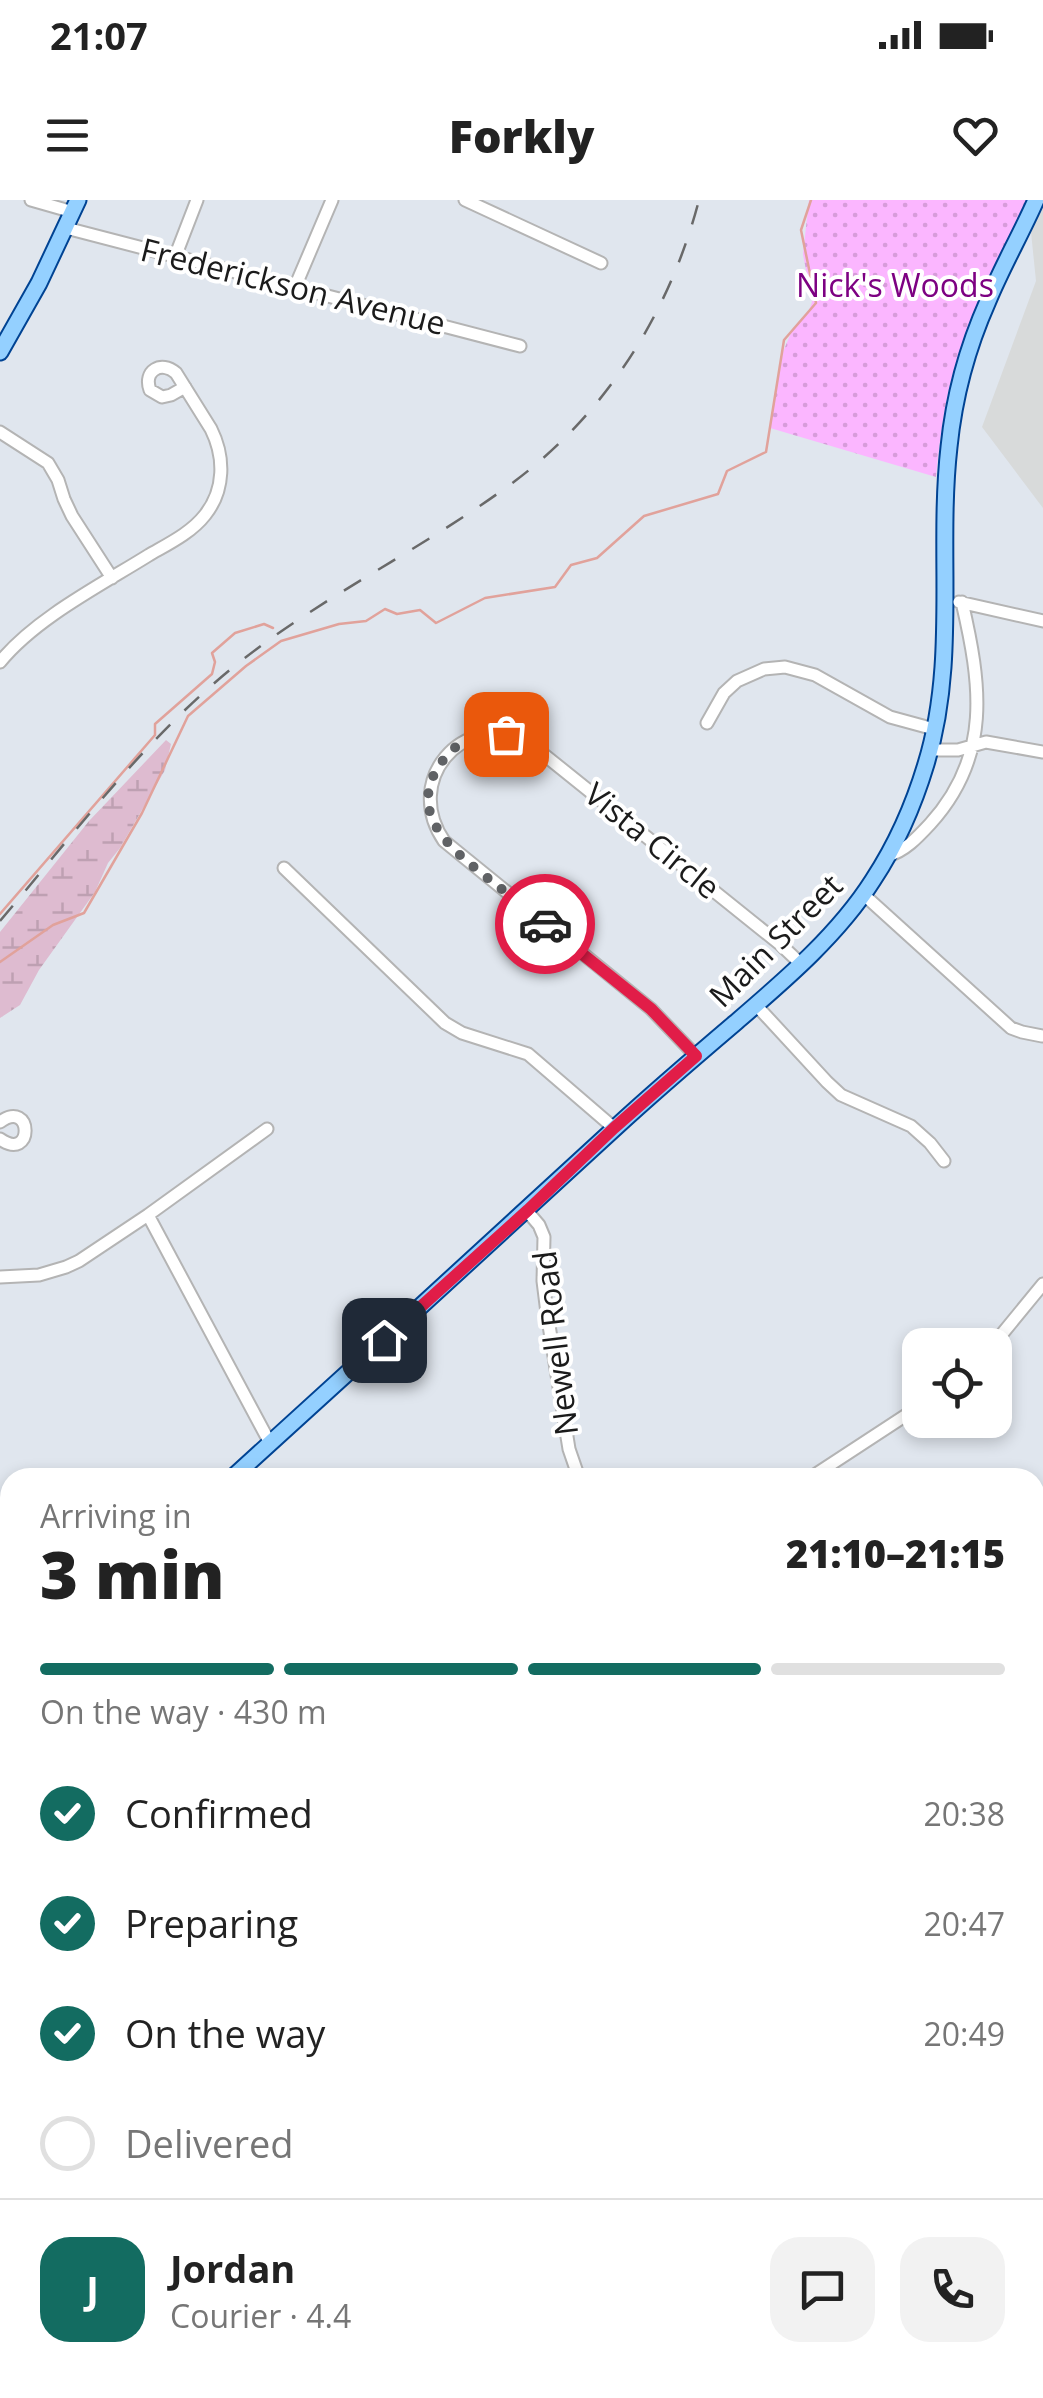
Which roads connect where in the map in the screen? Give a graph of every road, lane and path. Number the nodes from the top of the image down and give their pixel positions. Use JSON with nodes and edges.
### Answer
{"nodes":[{"id":1,"x":31,"y":200,"type":"edge"},
{"id":2,"x":197,"y":200,"type":"edge"},
{"id":3,"x":332,"y":200,"type":"edge"},
{"id":4,"x":466,"y":200,"type":"edge"},
{"id":5,"x":76,"y":206,"type":"edge"},
{"id":6,"x":1037,"y":206,"type":"edge"},
{"id":7,"x":66,"y":228,"type":"junction"},
{"id":8,"x":175,"y":257,"type":"junction"},
{"id":9,"x":601,"y":263,"type":"dead end"},
{"id":10,"x":295,"y":287,"type":"junction"},
{"id":11,"x":520,"y":346,"type":"dead end"},
{"id":12,"x":0,"y":352,"type":"edge"},
{"id":13,"x":184,"y":387,"type":"dead end"},
{"id":14,"x":0,"y":432,"type":"edge"},
{"id":15,"x":112,"y":578,"type":"junction"},
{"id":16,"x":954,"y":600,"type":"junction"},
{"id":17,"x":1043,"y":620,"type":"edge"},
{"id":18,"x":0,"y":662,"type":"edge"},
{"id":19,"x":707,"y":724,"type":"dead end"},
{"id":20,"x":934,"y":729,"type":"junction"},
{"id":21,"x":972,"y":746,"type":"junction"},
{"id":22,"x":930,"y":750,"type":"junction"},
{"id":23,"x":1043,"y":752,"type":"edge"},
{"id":24,"x":886,"y":856,"type":"junction"},
{"id":25,"x":284,"y":868,"type":"dead end"},
{"id":26,"x":863,"y":894,"type":"junction"},
{"id":27,"x":800,"y":964,"type":"junction"},
{"id":28,"x":756,"y":1004,"type":"junction"},
{"id":29,"x":1042,"y":1036,"type":"edge"},
{"id":30,"x":696,"y":1056,"type":"junction"},
{"id":31,"x":0,"y":1122,"type":"edge"},
{"id":32,"x":267,"y":1128,"type":"dead end"},
{"id":33,"x":614,"y":1128,"type":"junction"},
{"id":34,"x":0,"y":1139,"type":"edge"},
{"id":35,"x":944,"y":1161,"type":"dead end"},
{"id":36,"x":528,"y":1210,"type":"junction"},
{"id":37,"x":148,"y":1216,"type":"junction"},
{"id":38,"x":0,"y":1277,"type":"edge"},
{"id":39,"x":1043,"y":1284,"type":"edge"},
{"id":40,"x":1007,"y":1328,"type":"edge"},
{"id":41,"x":902,"y":1418,"type":"edge"},
{"id":42,"x":270,"y":1443,"type":"junction"},
{"id":43,"x":243,"y":1468,"type":"edge"},
{"id":44,"x":575,"y":1468,"type":"edge"},
{"id":45,"x":825,"y":1468,"type":"edge"}],
"edges":[{"from":1,"to":5,"type":"street"},
{"from":2,"to":8,"type":"street"},
{"from":3,"to":10,"type":"street"},
{"from":4,"to":9,"type":"street"},
{"from":5,"to":7,"type":"main road"},
{"from":6,"to":16,"type":"main road","name":"Main Street"},
{"from":7,"to":8,"type":"street","name":"Frederickson Avenue"},
{"from":7,"to":12,"type":"main road"},
{"from":8,"to":10,"type":"street","name":"Frederickson Avenue"},
{"from":10,"to":11,"type":"street","name":"Frederickson Avenue"},
{"from":13,"to":15,"type":"street"},
{"from":14,"to":15,"type":"street"},
{"from":15,"to":18,"type":"street"},
{"from":16,"to":17,"type":"street"},
{"from":16,"to":20,"type":"main road","name":"Main Street"},
{"from":16,"to":21,"type":"street"},
{"from":19,"to":20,"type":"street"},
{"from":20,"to":22,"type":"main road","name":"Main Street"},
{"from":21,"to":22,"type":"street"},
{"from":21,"to":23,"type":"street"},
{"from":21,"to":24,"type":"street"},
{"from":22,"to":24,"type":"main road","name":"Main Street"},
{"from":24,"to":26,"type":"main road","name":"Main Street"},
{"from":25,"to":33,"type":"street"},
{"from":26,"to":27,"type":"main road","name":"Main Street"},
{"from":26,"to":29,"type":"street"},
{"from":27,"to":28,"type":"main road","name":"Main Street"},
{"from":27,"to":30,"type":"street","name":"Vista Circle"},
{"from":28,"to":30,"type":"main road","name":"Main Street"},
{"from":28,"to":35,"type":"street"},
{"from":30,"to":33,"type":"main road","name":"Main Street"},
{"from":31,"to":34,"type":"street"},
{"from":32,"to":37,"type":"street"},
{"from":33,"to":36,"type":"main road","name":"Main Street"},
{"from":36,"to":42,"type":"main road","name":"Main Street"},
{"from":36,"to":44,"type":"street","name":"Newell Road"},
{"from":37,"to":38,"type":"street"},
{"from":37,"to":42,"type":"street"},
{"from":39,"to":40,"type":"street"},
{"from":41,"to":45,"type":"street"},
{"from":42,"to":43,"type":"main road","name":"Main Street"}]}
